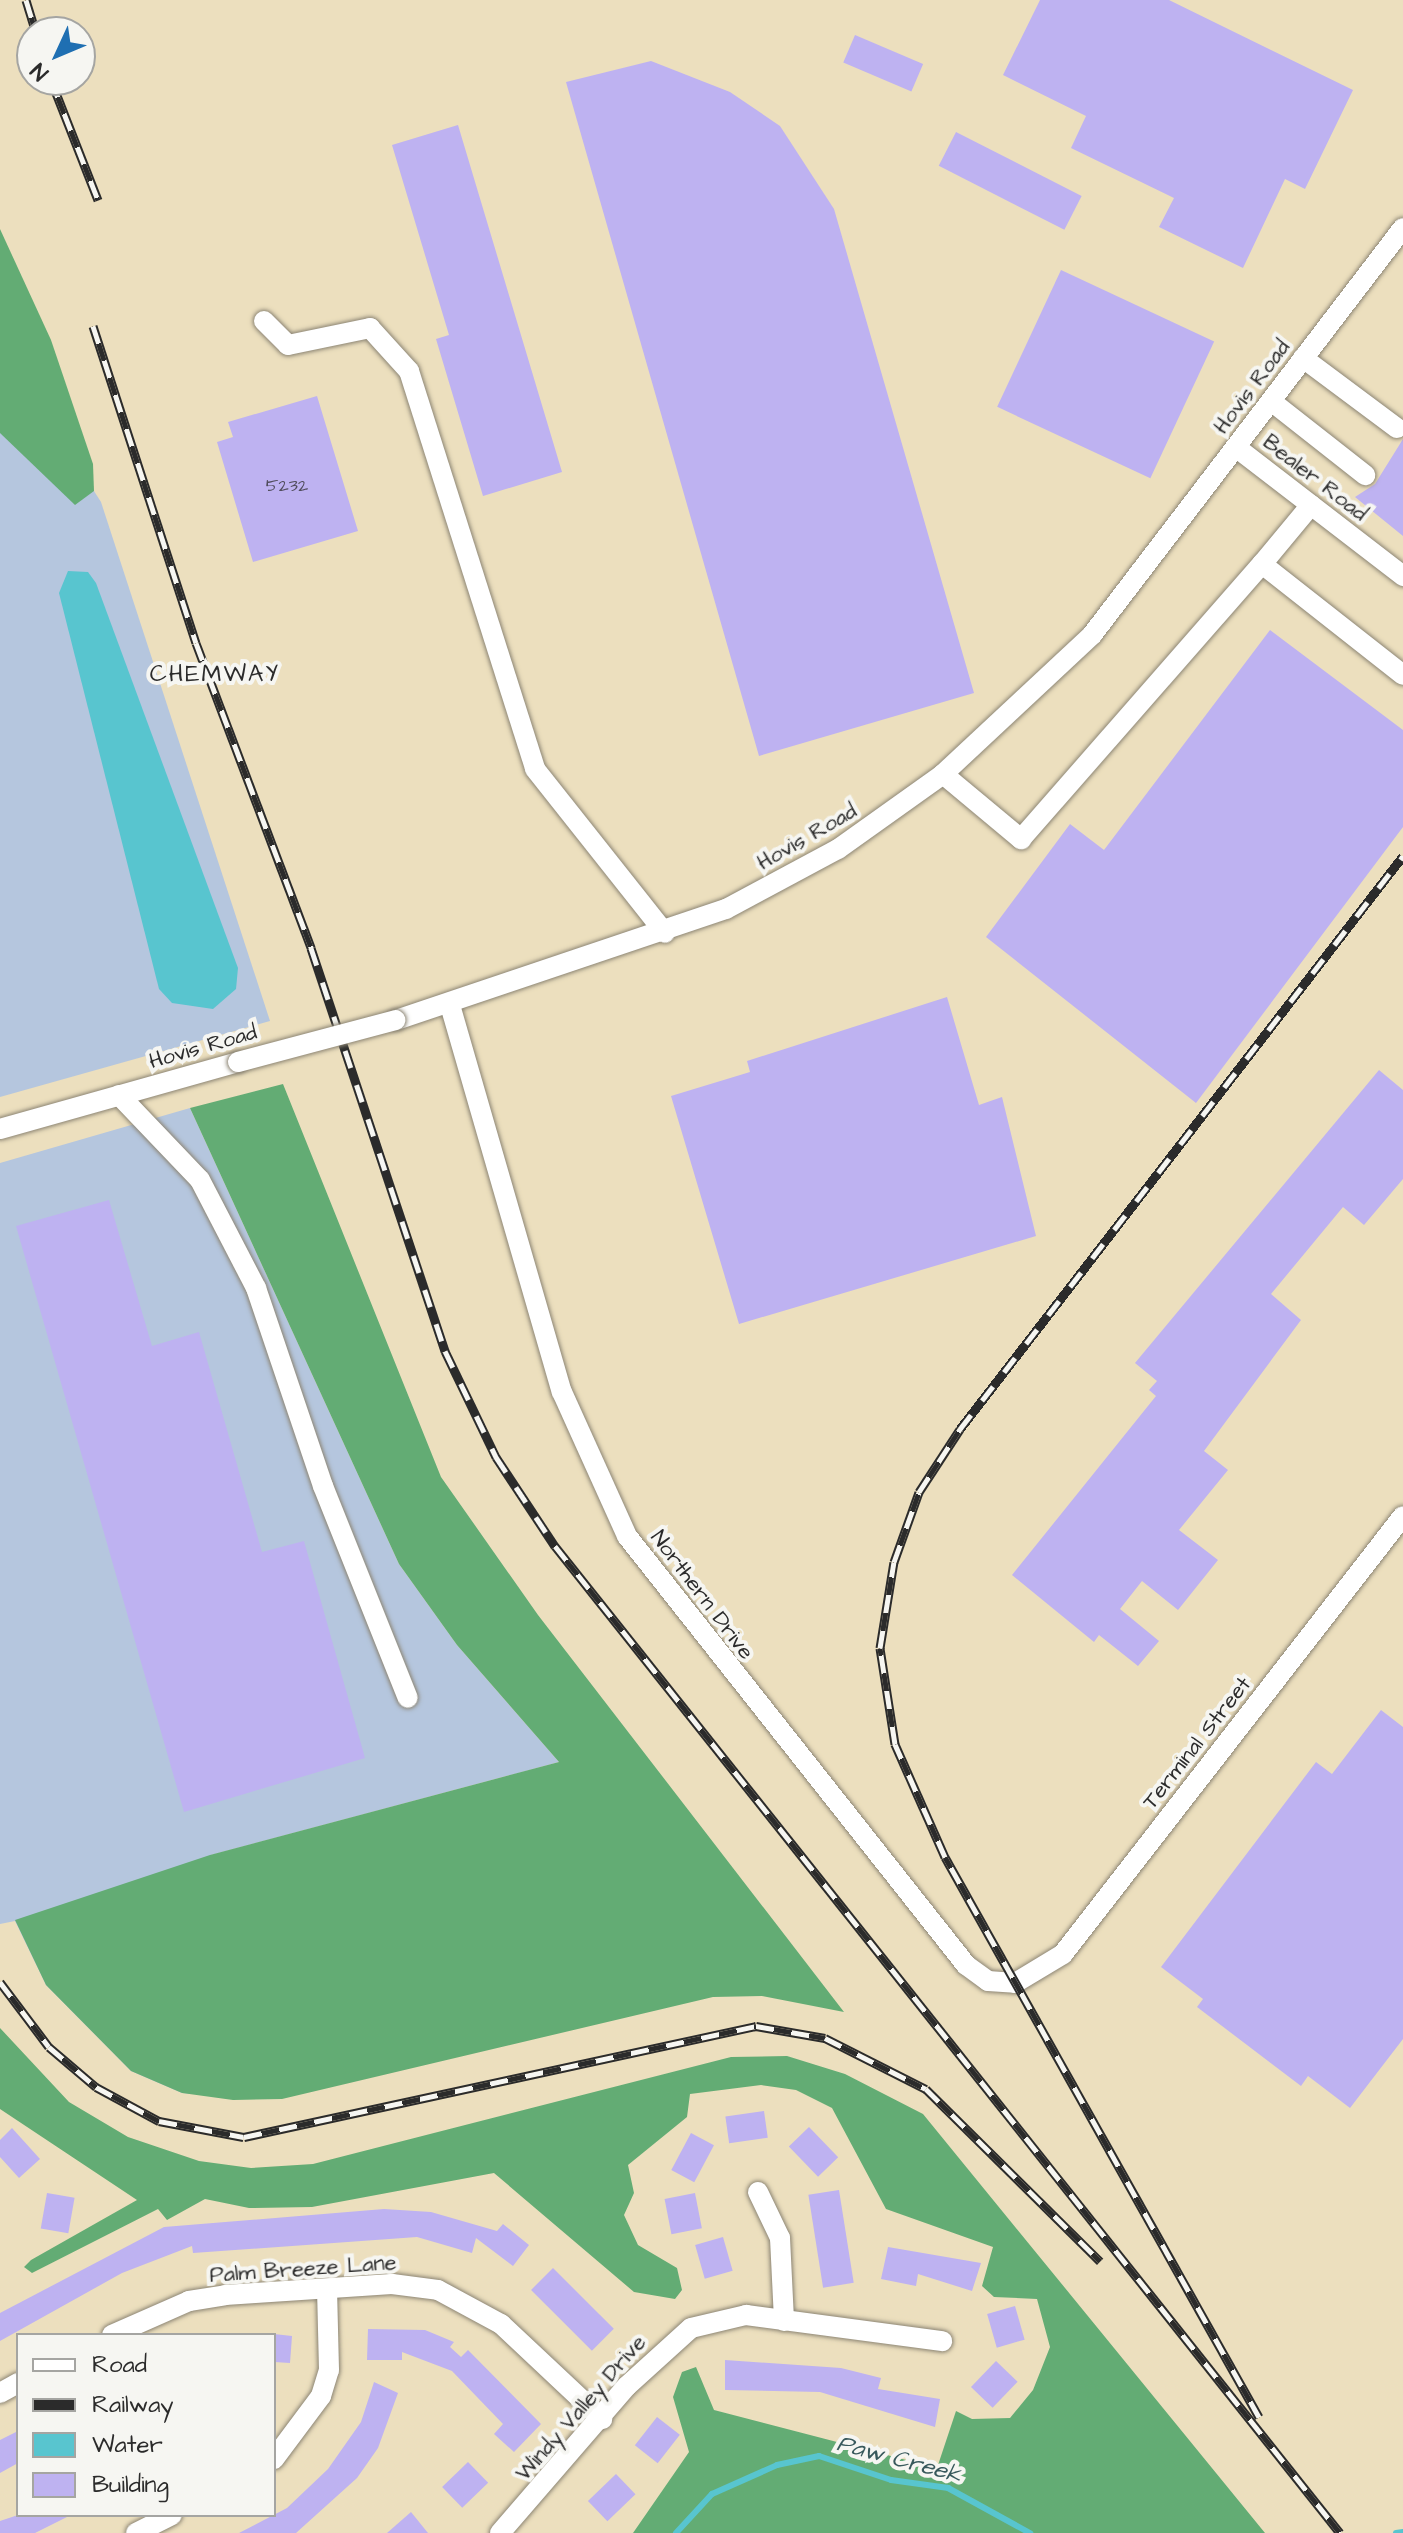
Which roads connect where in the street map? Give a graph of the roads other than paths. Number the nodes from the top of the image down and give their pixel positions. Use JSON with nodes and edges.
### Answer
{"nodes":[{"id":1,"x":1403,"y":228,"type":"edge"},
{"id":2,"x":264,"y":321,"type":"dead end"},
{"id":3,"x":1303,"y":358,"type":"junction"},
{"id":4,"x":1271,"y":401,"type":"junction"},
{"id":5,"x":1397,"y":428,"type":"dead end"},
{"id":6,"x":1237,"y":448,"type":"junction"},
{"id":7,"x":1365,"y":475,"type":"dead end"},
{"id":8,"x":1311,"y":505,"type":"junction"},
{"id":9,"x":1262,"y":564,"type":"junction"},
{"id":10,"x":1403,"y":576,"type":"edge"},
{"id":11,"x":1403,"y":675,"type":"edge"},
{"id":12,"x":943,"y":774,"type":"junction"},
{"id":13,"x":665,"y":933,"type":"junction"},
{"id":14,"x":450,"y":1005,"type":"junction"},
{"id":15,"x":119,"y":1095,"type":"junction"},
{"id":16,"x":0,"y":1129,"type":"edge"},
{"id":17,"x":1403,"y":1516,"type":"edge"},
{"id":18,"x":408,"y":1698,"type":"dead end"},
{"id":19,"x":1015,"y":1983,"type":"joint"},
{"id":20,"x":758,"y":2192,"type":"dead end"},
{"id":21,"x":327,"y":2290,"type":"junction"},
{"id":22,"x":784,"y":2321,"type":"junction"},
{"id":23,"x":117,"y":2333,"type":"edge"},
{"id":24,"x":942,"y":2341,"type":"dead end"},
{"id":25,"x":602,"y":2419,"type":"junction"},
{"id":26,"x":276,"y":2456,"type":"edge"},
{"id":27,"x":168,"y":2517,"type":"edge"},
{"id":28,"x":136,"y":2533,"type":"edge"},
{"id":29,"x":500,"y":2533,"type":"edge"}],
"edges":[{"from":1,"to":3,"type":"street","name":"Hovis Road"},
{"from":2,"to":13,"type":"street"},
{"from":3,"to":4,"type":"street","name":"Hovis Road"},
{"from":3,"to":5,"type":"street"},
{"from":4,"to":6,"type":"street","name":"Hovis Road"},
{"from":4,"to":7,"type":"street"},
{"from":6,"to":8,"type":"street","name":"Bealer Road"},
{"from":6,"to":12,"type":"street","name":"Hovis Road"},
{"from":8,"to":9,"type":"street"},
{"from":8,"to":10,"type":"street","name":"Bealer Road"},
{"from":9,"to":11,"type":"street"},
{"from":9,"to":12,"type":"street"},
{"from":12,"to":13,"type":"street","name":"Hovis Road"},
{"from":13,"to":14,"type":"street","name":"Hovis Road"},
{"from":14,"to":15,"type":"street","name":"Hovis Road","bridge":true},
{"from":14,"to":19,"type":"street","name":"Northern Drive"},
{"from":15,"to":16,"type":"street","name":"Hovis Road"},
{"from":15,"to":18,"type":"street"},
{"from":17,"to":19,"type":"street","name":"Terminal Street"},
{"from":20,"to":22,"type":"street"},
{"from":21,"to":23,"type":"street","name":"Palm Breeze Lane"},
{"from":21,"to":25,"type":"street","name":"Palm Breeze Lane"},
{"from":21,"to":26,"type":"street"},
{"from":22,"to":24,"type":"street","name":"Windy Valley Drive"},
{"from":22,"to":25,"type":"street","name":"Windy Valley Drive"},
{"from":25,"to":29,"type":"street","name":"Windy Valley Drive"},
{"from":27,"to":28,"type":"street"}]}
